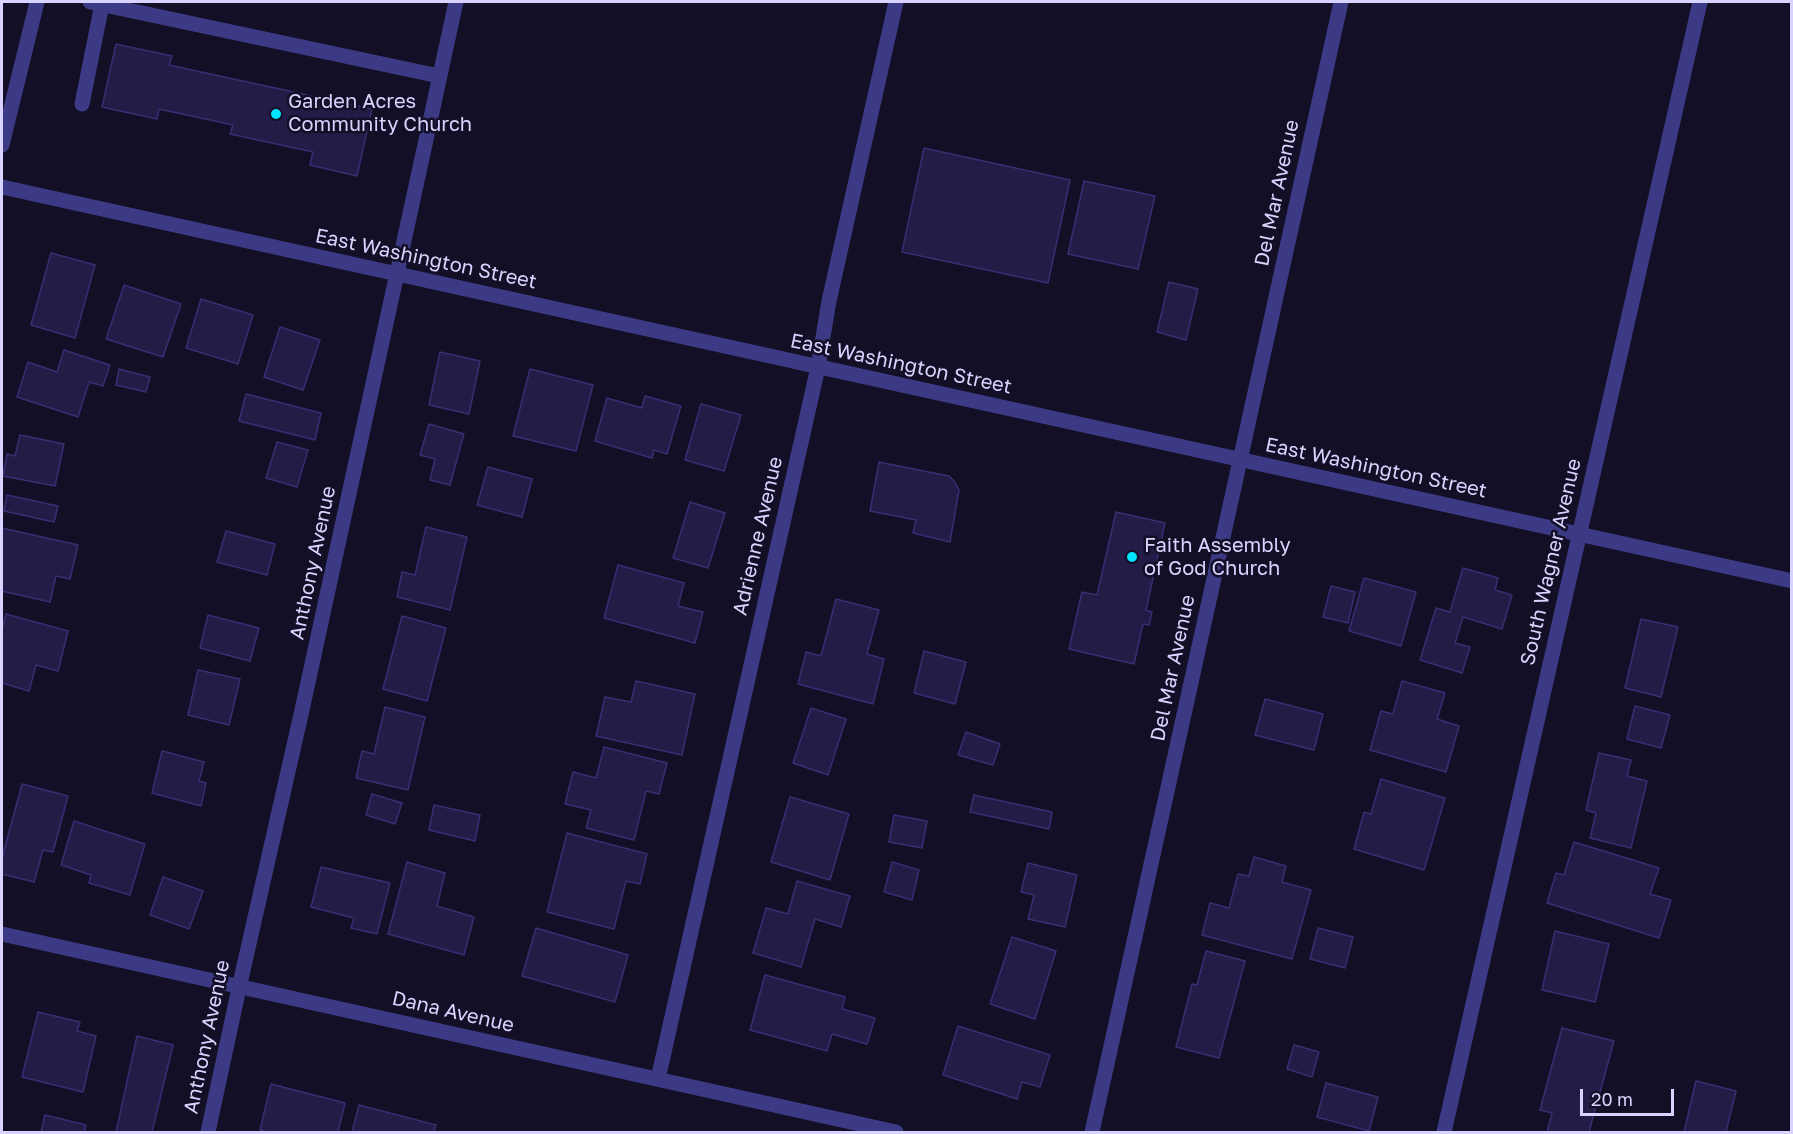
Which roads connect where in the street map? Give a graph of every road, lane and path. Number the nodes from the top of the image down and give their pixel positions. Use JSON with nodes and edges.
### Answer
{"nodes":[{"id":1,"x":37,"y":2,"type":"edge"},
{"id":2,"x":456,"y":2,"type":"edge"},
{"id":3,"x":896,"y":2,"type":"edge"},
{"id":4,"x":1341,"y":2,"type":"edge"},
{"id":5,"x":1700,"y":2,"type":"edge"},
{"id":6,"x":96,"y":3,"type":"edge"},
{"id":7,"x":439,"y":76,"type":"junction"},
{"id":8,"x":82,"y":104,"type":"dead end"},
{"id":9,"x":2,"y":145,"type":"edge"},
{"id":10,"x":2,"y":187,"type":"edge"},
{"id":11,"x":397,"y":274,"type":"junction"},
{"id":12,"x":818,"y":367,"type":"junction"},
{"id":13,"x":1240,"y":460,"type":"junction"},
{"id":14,"x":1579,"y":534,"type":"junction"},
{"id":15,"x":1791,"y":581,"type":"edge"},
{"id":16,"x":2,"y":934,"type":"edge"},
{"id":17,"x":239,"y":988,"type":"junction"},
{"id":18,"x":658,"y":1079,"type":"junction"},
{"id":19,"x":208,"y":1132,"type":"edge"},
{"id":20,"x":896,"y":1132,"type":"edge"},
{"id":21,"x":1092,"y":1132,"type":"edge"},
{"id":22,"x":1444,"y":1132,"type":"edge"}],
"edges":[{"from":1,"to":9,"type":"street"},
{"from":2,"to":7,"type":"street","name":"Anthony Avenue"},
{"from":3,"to":12,"type":"street","name":"Adrienne Avenue"},
{"from":4,"to":13,"type":"street","name":"Del Mar Avenue"},
{"from":5,"to":14,"type":"street","name":"South Wagner Avenue"},
{"from":6,"to":7,"type":"street"},
{"from":6,"to":8,"type":"street"},
{"from":7,"to":11,"type":"street","name":"Anthony Avenue"},
{"from":10,"to":11,"type":"street","name":"East Washington Street"},
{"from":11,"to":12,"type":"street","name":"East Washington Street"},
{"from":11,"to":17,"type":"street","name":"Anthony Avenue"},
{"from":12,"to":13,"type":"street","name":"East Washington Street"},
{"from":12,"to":18,"type":"street","name":"Adrienne Avenue"},
{"from":13,"to":14,"type":"street","name":"East Washington Street"},
{"from":13,"to":21,"type":"street","name":"Del Mar Avenue"},
{"from":14,"to":15,"type":"street","name":"East Washington Street"},
{"from":14,"to":22,"type":"street","name":"South Wagner Avenue"},
{"from":16,"to":17,"type":"street","name":"Dana Avenue"},
{"from":17,"to":18,"type":"street","name":"Dana Avenue"},
{"from":17,"to":19,"type":"street","name":"Anthony Avenue"},
{"from":18,"to":20,"type":"street","name":"Dana Avenue"}]}
